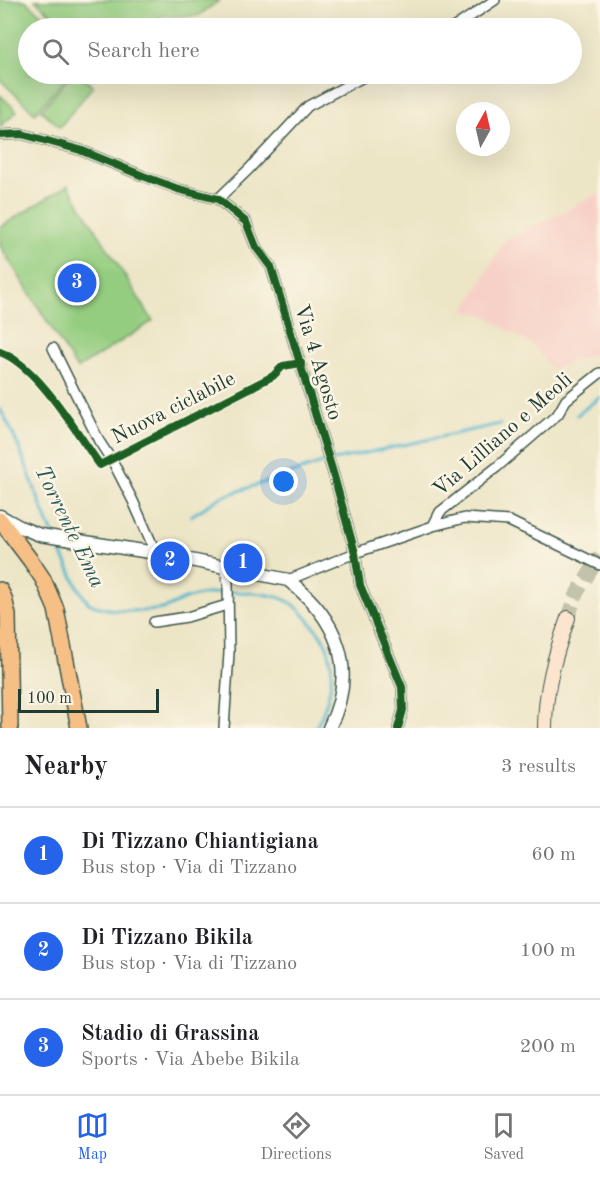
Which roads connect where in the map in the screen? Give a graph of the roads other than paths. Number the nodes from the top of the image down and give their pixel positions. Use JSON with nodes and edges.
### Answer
{"nodes":[{"id":1,"x":495,"y":0,"type":"edge"},
{"id":2,"x":468,"y":18,"type":"edge"},
{"id":3,"x":350,"y":84,"type":"edge"},
{"id":4,"x":0,"y":135,"type":"edge"},
{"id":5,"x":218,"y":199,"type":"junction"},
{"id":6,"x":53,"y":348,"type":"dead end"},
{"id":7,"x":600,"y":373,"type":"edge"},
{"id":8,"x":0,"y":518,"type":"edge"},
{"id":9,"x":433,"y":526,"type":"junction"},
{"id":10,"x":355,"y":553,"type":"junction"},
{"id":11,"x":156,"y":554,"type":"junction"},
{"id":12,"x":600,"y":565,"type":"edge"},
{"id":13,"x":225,"y":566,"type":"junction"},
{"id":14,"x":288,"y":580,"type":"junction"},
{"id":15,"x":0,"y":590,"type":"edge"},
{"id":16,"x":227,"y":603,"type":"junction"},
{"id":17,"x":568,"y":618,"type":"tunnel mouth"},
{"id":18,"x":154,"y":622,"type":"dead end"},
{"id":19,"x":10,"y":728,"type":"edge"},
{"id":20,"x":80,"y":728,"type":"edge"},
{"id":21,"x":224,"y":728,"type":"edge"},
{"id":22,"x":329,"y":728,"type":"edge"},
{"id":23,"x":398,"y":728,"type":"edge"},
{"id":24,"x":545,"y":728,"type":"edge"}],
"edges":[{"from":1,"to":2,"type":"street"},
{"from":3,"to":5,"type":"street"},
{"from":4,"to":5,"type":"street"},
{"from":5,"to":10,"type":"street","name":"Via 4 Agosto"},
{"from":6,"to":11,"type":"street"},
{"from":7,"to":9,"type":"street","name":"Via Lilliano e Meoli"},
{"from":8,"to":11,"type":"street"},
{"from":8,"to":20,"type":"main road"},
{"from":9,"to":10,"type":"street"},
{"from":9,"to":12,"type":"street"},
{"from":10,"to":14,"type":"street"},
{"from":10,"to":23,"type":"street","name":"Via 4 Agosto"},
{"from":11,"to":13,"type":"street"},
{"from":13,"to":14,"type":"street"},
{"from":13,"to":16,"type":"street"},
{"from":14,"to":22,"type":"street"},
{"from":15,"to":19,"type":"main road"},
{"from":16,"to":18,"type":"street"},
{"from":16,"to":21,"type":"street"},
{"from":17,"to":24,"type":"main road"}]}
